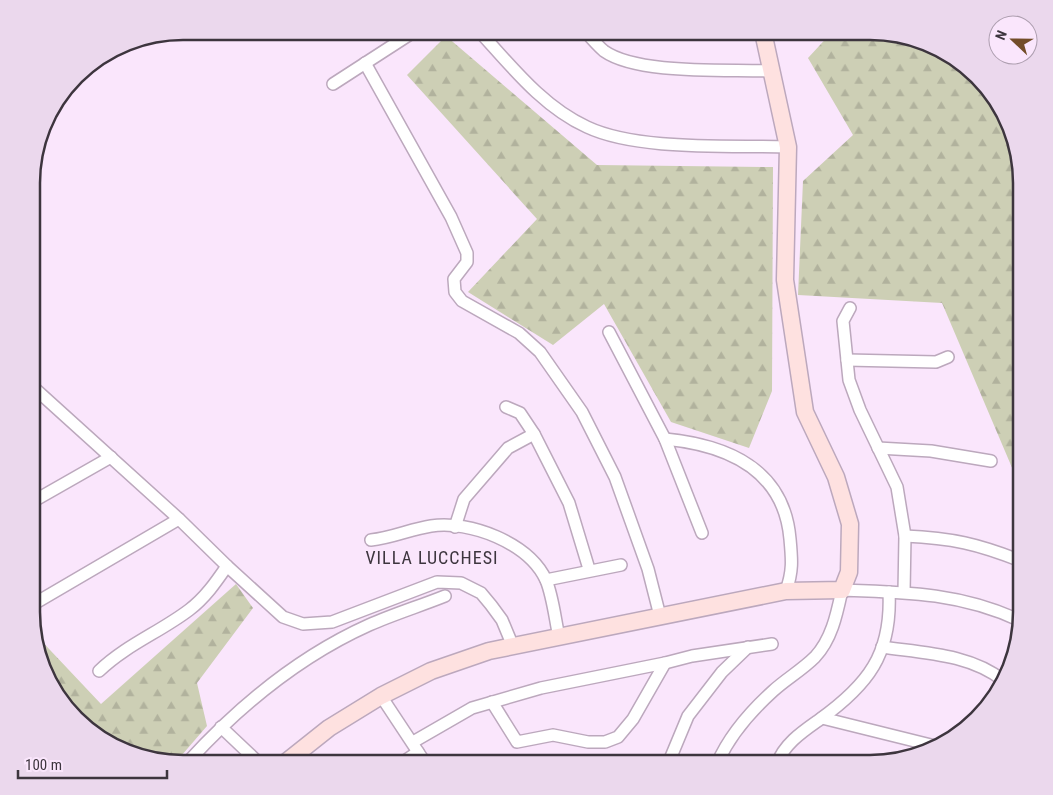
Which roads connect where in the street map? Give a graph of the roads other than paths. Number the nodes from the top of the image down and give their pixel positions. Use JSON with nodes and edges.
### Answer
{"nodes":[{"id":1,"x":401,"y":40,"type":"edge"},
{"id":2,"x":487,"y":40,"type":"edge"},
{"id":3,"x":594,"y":40,"type":"edge"},
{"id":4,"x":764,"y":40,"type":"edge"},
{"id":5,"x":365,"y":63,"type":"junction"},
{"id":6,"x":770,"y":71,"type":"junction"},
{"id":7,"x":333,"y":84,"type":"dead end"},
{"id":8,"x":788,"y":147,"type":"junction"},
{"id":9,"x":850,"y":308,"type":"dead end"},
{"id":10,"x":609,"y":332,"type":"dead end"},
{"id":11,"x":948,"y":357,"type":"dead end"},
{"id":12,"x":847,"y":360,"type":"junction"},
{"id":13,"x":40,"y":399,"type":"edge"},
{"id":14,"x":506,"y":407,"type":"dead end"},
{"id":15,"x":534,"y":434,"type":"junction"},
{"id":16,"x":665,"y":439,"type":"junction"},
{"id":17,"x":878,"y":448,"type":"junction"},
{"id":18,"x":111,"y":457,"type":"junction"},
{"id":19,"x":991,"y":461,"type":"dead end"},
{"id":20,"x":40,"y":497,"type":"edge"},
{"id":21,"x":179,"y":519,"type":"junction"},
{"id":22,"x":456,"y":527,"type":"junction"},
{"id":23,"x":702,"y":533,"type":"dead end"},
{"id":24,"x":905,"y":536,"type":"junction"},
{"id":25,"x":371,"y":540,"type":"dead end"},
{"id":26,"x":1013,"y":557,"type":"edge"},
{"id":27,"x":621,"y":565,"type":"dead end"},
{"id":28,"x":227,"y":566,"type":"junction"},
{"id":29,"x":589,"y":569,"type":"junction"},
{"id":30,"x":546,"y":580,"type":"junction"},
{"id":31,"x":842,"y":590,"type":"junction"},
{"id":32,"x":786,"y":591,"type":"junction"},
{"id":33,"x":888,"y":592,"type":"junction"},
{"id":34,"x":904,"y":592,"type":"junction"},
{"id":35,"x":445,"y":596,"type":"dead end"},
{"id":36,"x":40,"y":600,"type":"edge"},
{"id":37,"x":660,"y":616,"type":"junction"},
{"id":38,"x":1013,"y":617,"type":"edge"},
{"id":39,"x":559,"y":637,"type":"junction"},
{"id":40,"x":512,"y":644,"type":"junction"},
{"id":41,"x":772,"y":644,"type":"dead end"},
{"id":42,"x":748,"y":647,"type":"junction"},
{"id":43,"x":882,"y":648,"type":"junction"},
{"id":44,"x":666,"y":664,"type":"junction"},
{"id":45,"x":99,"y":671,"type":"dead end"},
{"id":46,"x":998,"y":676,"type":"edge"},
{"id":47,"x":381,"y":696,"type":"junction"},
{"id":48,"x":492,"y":702,"type":"junction"},
{"id":49,"x":822,"y":718,"type":"junction"},
{"id":50,"x":221,"y":726,"type":"junction"},
{"id":51,"x":927,"y":743,"type":"edge"},
{"id":52,"x":416,"y":747,"type":"junction"},
{"id":53,"x":196,"y":755,"type":"edge"},
{"id":54,"x":250,"y":755,"type":"edge"},
{"id":55,"x":297,"y":755,"type":"edge"},
{"id":56,"x":408,"y":755,"type":"edge"},
{"id":57,"x":421,"y":755,"type":"edge"},
{"id":58,"x":672,"y":755,"type":"edge"},
{"id":59,"x":721,"y":755,"type":"edge"},
{"id":60,"x":782,"y":755,"type":"edge"}],
"edges":[{"from":1,"to":5,"type":"street"},
{"from":2,"to":8,"type":"street"},
{"from":3,"to":6,"type":"street"},
{"from":4,"to":6,"type":"street"},
{"from":5,"to":7,"type":"street"},
{"from":5,"to":37,"type":"street"},
{"from":6,"to":8,"type":"street"},
{"from":8,"to":31,"type":"street"},
{"from":9,"to":12,"type":"street"},
{"from":10,"to":16,"type":"street"},
{"from":11,"to":12,"type":"street"},
{"from":12,"to":17,"type":"street"},
{"from":13,"to":18,"type":"street"},
{"from":14,"to":15,"type":"street"},
{"from":15,"to":22,"type":"street"},
{"from":15,"to":29,"type":"street"},
{"from":16,"to":23,"type":"street"},
{"from":16,"to":32,"type":"street"},
{"from":17,"to":19,"type":"street"},
{"from":17,"to":24,"type":"street"},
{"from":18,"to":20,"type":"street"},
{"from":18,"to":21,"type":"street"},
{"from":21,"to":28,"type":"street"},
{"from":21,"to":36,"type":"street"},
{"from":22,"to":25,"type":"street"},
{"from":22,"to":30,"type":"street"},
{"from":24,"to":26,"type":"street"},
{"from":24,"to":34,"type":"street"},
{"from":27,"to":29,"type":"street"},
{"from":28,"to":40,"type":"street"},
{"from":28,"to":45,"type":"street"},
{"from":29,"to":30,"type":"street"},
{"from":30,"to":39,"type":"street"},
{"from":31,"to":32,"type":"street"},
{"from":31,"to":33,"type":"street"},
{"from":31,"to":59,"type":"street"},
{"from":32,"to":37,"type":"street"},
{"from":33,"to":34,"type":"street"},
{"from":33,"to":43,"type":"street"},
{"from":34,"to":38,"type":"street"},
{"from":35,"to":50,"type":"street"},
{"from":37,"to":39,"type":"street"},
{"from":39,"to":40,"type":"street"},
{"from":40,"to":47,"type":"street"},
{"from":41,"to":42,"type":"street"},
{"from":42,"to":44,"type":"street"},
{"from":42,"to":58,"type":"street"},
{"from":43,"to":46,"type":"street"},
{"from":43,"to":49,"type":"street"},
{"from":44,"to":48,"type":"street"},
{"from":44,"to":48,"type":"street"},
{"from":47,"to":52,"type":"street"},
{"from":47,"to":55,"type":"street"},
{"from":48,"to":52,"type":"street"},
{"from":49,"to":51,"type":"street"},
{"from":49,"to":60,"type":"street"},
{"from":50,"to":53,"type":"street"},
{"from":50,"to":54,"type":"street"},
{"from":52,"to":56,"type":"street"},
{"from":52,"to":57,"type":"street"}]}
